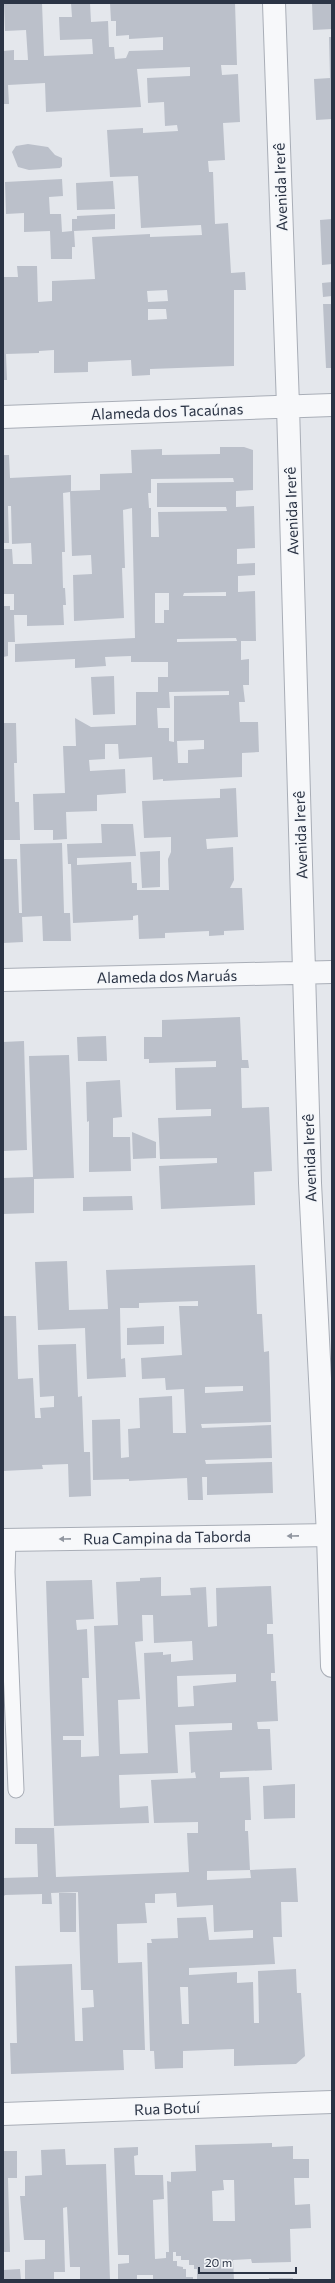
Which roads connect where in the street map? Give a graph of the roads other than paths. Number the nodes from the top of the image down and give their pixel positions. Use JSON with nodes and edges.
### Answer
{"nodes":[{"id":1,"x":274,"y":3,"type":"edge"},
{"id":2,"x":332,"y":405,"type":"edge"},
{"id":3,"x":288,"y":406,"type":"junction"},
{"id":4,"x":3,"y":417,"type":"edge"},
{"id":5,"x":332,"y":972,"type":"edge"},
{"id":6,"x":304,"y":973,"type":"junction"},
{"id":7,"x":3,"y":980,"type":"edge"},
{"id":8,"x":330,"y":1535,"type":"edge"},
{"id":9,"x":5,"y":1540,"type":"edge"},
{"id":10,"x":332,"y":1666,"type":"edge"},
{"id":11,"x":16,"y":1790,"type":"dead end"},
{"id":12,"x":332,"y":2102,"type":"edge"},
{"id":13,"x":3,"y":2114,"type":"edge"}],
"edges":[{"from":1,"to":3,"type":"street","name":"Avenida Irerê"},
{"from":2,"to":3,"type":"street","name":"Alameda dos Tacaúnas"},
{"from":3,"to":4,"type":"street","name":"Alameda dos Tacaúnas"},
{"from":3,"to":6,"type":"street","name":"Avenida Irerê"},
{"from":5,"to":6,"type":"street","name":"Alameda dos Maruás"},
{"from":6,"to":7,"type":"street","name":"Alameda dos Maruás"},
{"from":6,"to":8,"type":"street","name":"Avenida Irerê"},
{"from":8,"to":9,"type":"street","name":"Rua Campina da Taborda","one_way":true},
{"from":8,"to":10,"type":"street","name":"Avenida Irerê"},
{"from":9,"to":11,"type":"lane"},
{"from":12,"to":13,"type":"street","name":"Rua Botuí"}]}
